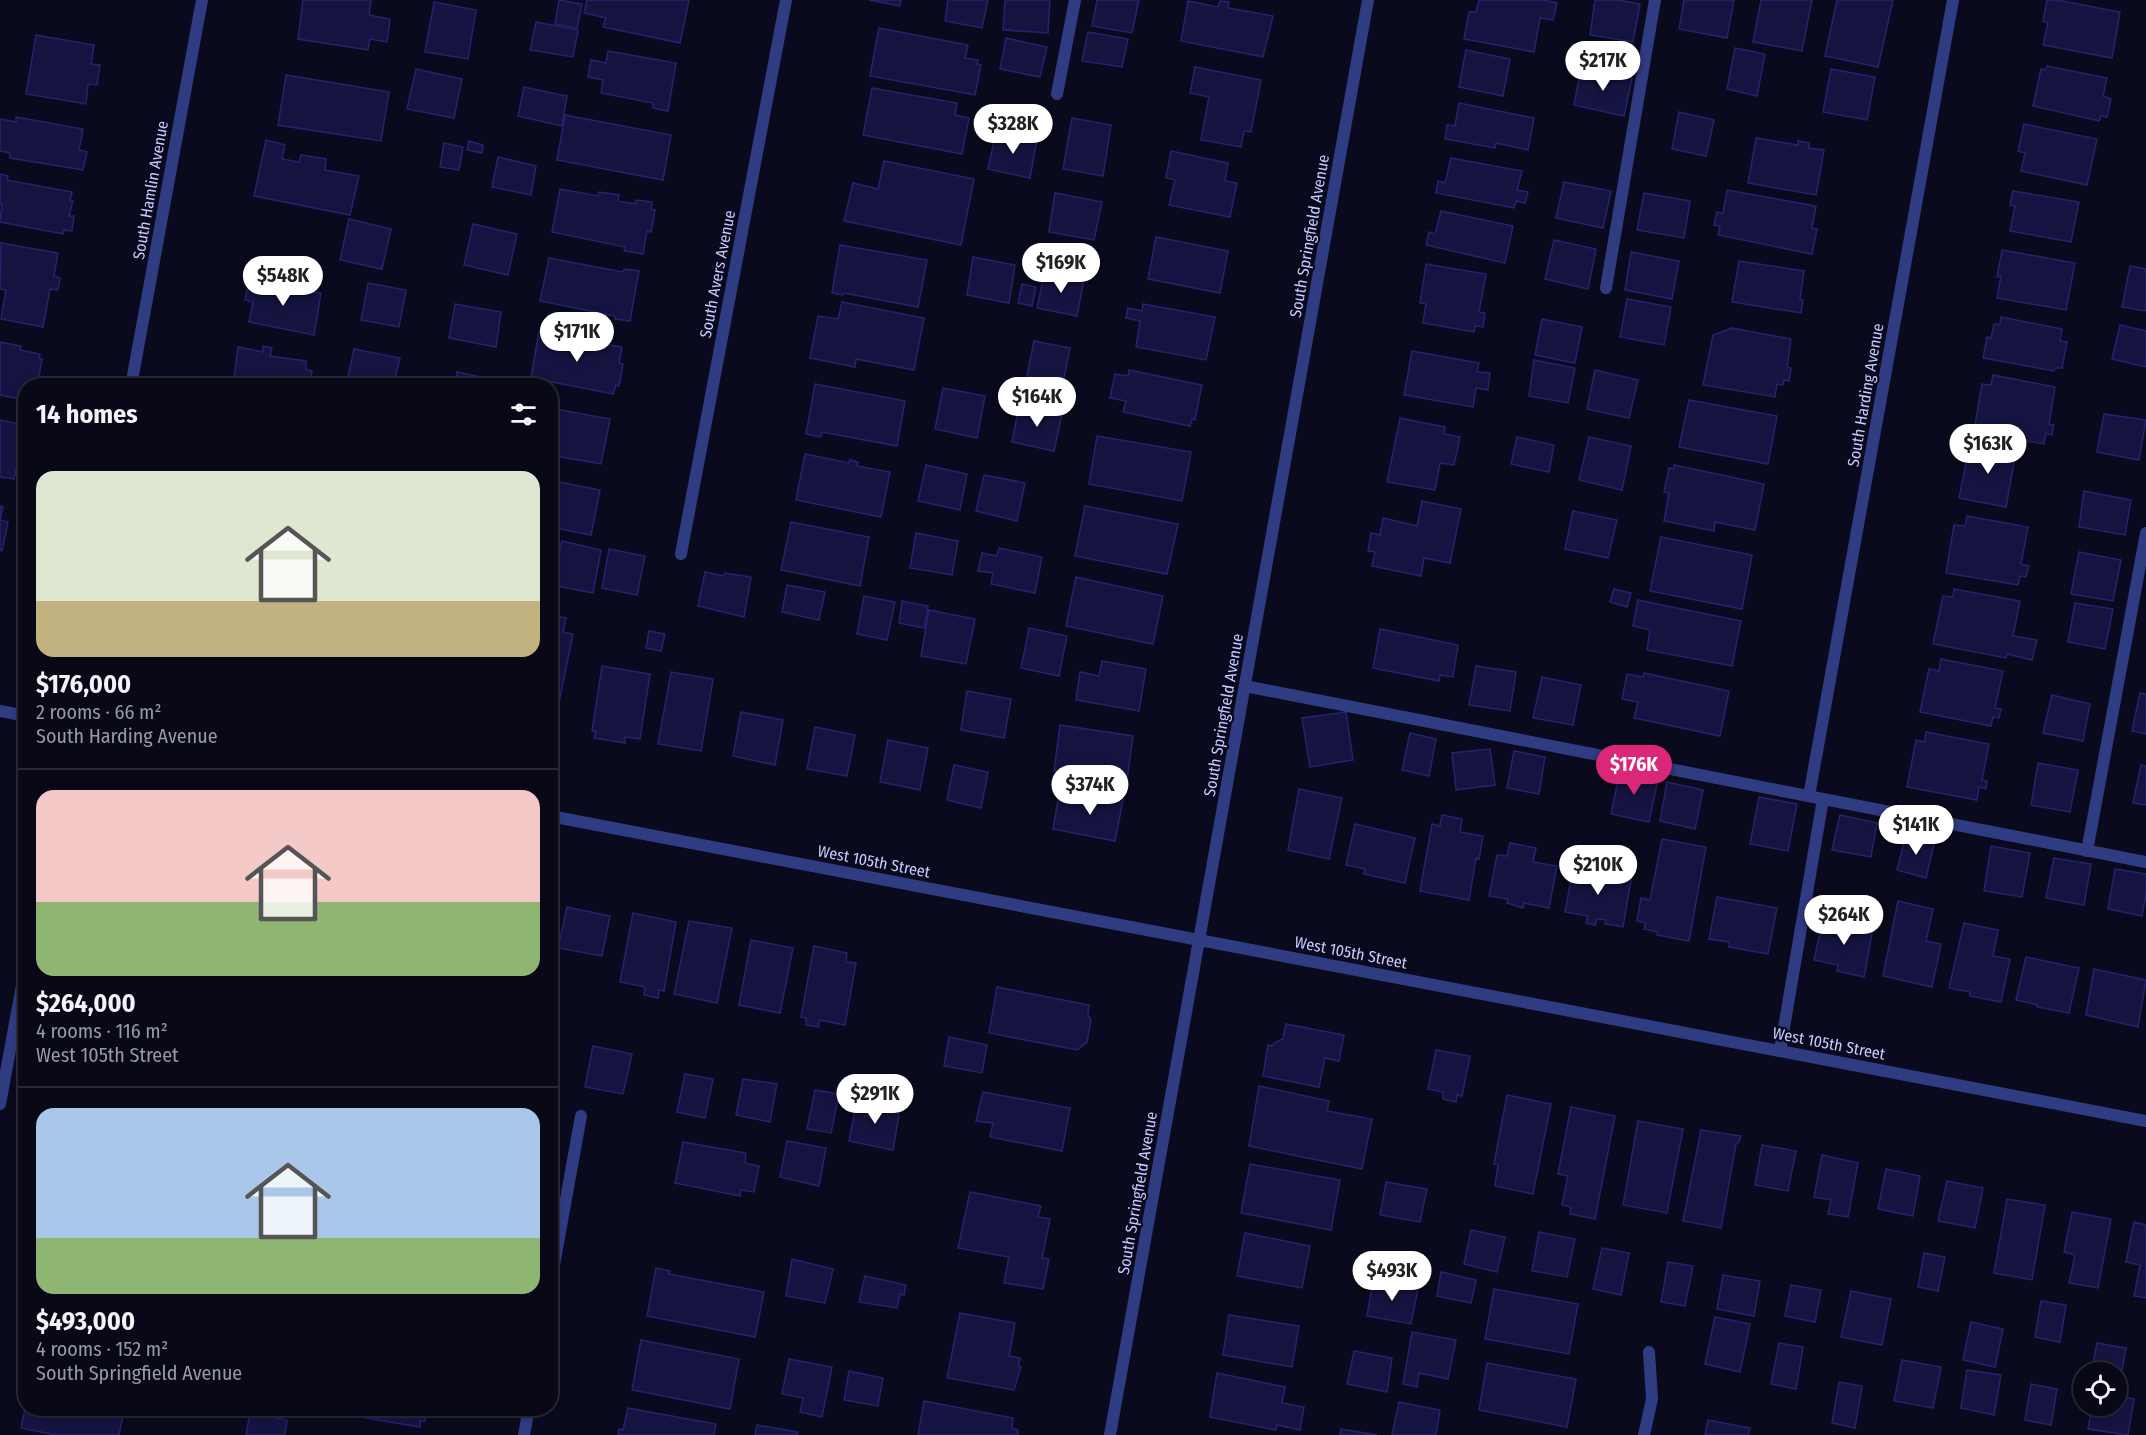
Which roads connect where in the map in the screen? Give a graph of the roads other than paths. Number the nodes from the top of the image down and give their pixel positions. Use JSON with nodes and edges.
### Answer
{"nodes":[{"id":1,"x":202,"y":0,"type":"edge"},
{"id":2,"x":786,"y":0,"type":"edge"},
{"id":3,"x":1075,"y":0,"type":"edge"},
{"id":4,"x":1368,"y":0,"type":"edge"},
{"id":5,"x":1655,"y":0,"type":"edge"},
{"id":6,"x":1953,"y":0,"type":"edge"},
{"id":7,"x":1057,"y":94,"type":"dead end"},
{"id":8,"x":1606,"y":288,"type":"dead end"},
{"id":9,"x":132,"y":378,"type":"edge"},
{"id":10,"x":2146,"y":533,"type":"edge"},
{"id":11,"x":681,"y":554,"type":"dead end"},
{"id":12,"x":1245,"y":686,"type":"junction"},
{"id":13,"x":0,"y":711,"type":"edge"},
{"id":14,"x":18,"y":714,"type":"edge"},
{"id":15,"x":1809,"y":796,"type":"junction"},
{"id":16,"x":1823,"y":799,"type":"junction"},
{"id":17,"x":558,"y":818,"type":"edge"},
{"id":18,"x":2087,"y":851,"type":"junction"},
{"id":19,"x":2146,"y":862,"type":"edge"},
{"id":20,"x":1199,"y":940,"type":"junction"},
{"id":21,"x":18,"y":1007,"type":"edge"},
{"id":22,"x":1780,"y":1051,"type":"junction"},
{"id":23,"x":0,"y":1104,"type":"edge"},
{"id":24,"x":581,"y":1116,"type":"dead end"},
{"id":25,"x":2146,"y":1121,"type":"edge"},
{"id":26,"x":558,"y":1243,"type":"edge"},
{"id":27,"x":1649,"y":1352,"type":"dead end"},
{"id":28,"x":528,"y":1416,"type":"edge"},
{"id":29,"x":524,"y":1435,"type":"edge"},
{"id":30,"x":1110,"y":1435,"type":"edge"},
{"id":31,"x":1644,"y":1435,"type":"edge"}],
"edges":[{"from":1,"to":9,"type":"street","name":"South Hamlin Avenue"},
{"from":2,"to":11,"type":"street","name":"South Avers Avenue"},
{"from":3,"to":7,"type":"street"},
{"from":4,"to":12,"type":"street","name":"South Springfield Avenue"},
{"from":5,"to":8,"type":"street"},
{"from":6,"to":15,"type":"street","name":"South Harding Avenue"},
{"from":10,"to":18,"type":"street"},
{"from":12,"to":15,"type":"street"},
{"from":12,"to":20,"type":"street","name":"South Springfield Avenue"},
{"from":13,"to":14,"type":"street"},
{"from":15,"to":16,"type":"street"},
{"from":16,"to":18,"type":"street"},
{"from":16,"to":22,"type":"street"},
{"from":17,"to":20,"type":"street","name":"West 105th Street"},
{"from":18,"to":19,"type":"street"},
{"from":20,"to":22,"type":"street","name":"West 105th Street"},
{"from":20,"to":30,"type":"street","name":"South Springfield Avenue"},
{"from":21,"to":23,"type":"street"},
{"from":22,"to":25,"type":"street","name":"West 105th Street"},
{"from":24,"to":26,"type":"street"},
{"from":27,"to":31,"type":"street"},
{"from":28,"to":29,"type":"street"}]}
